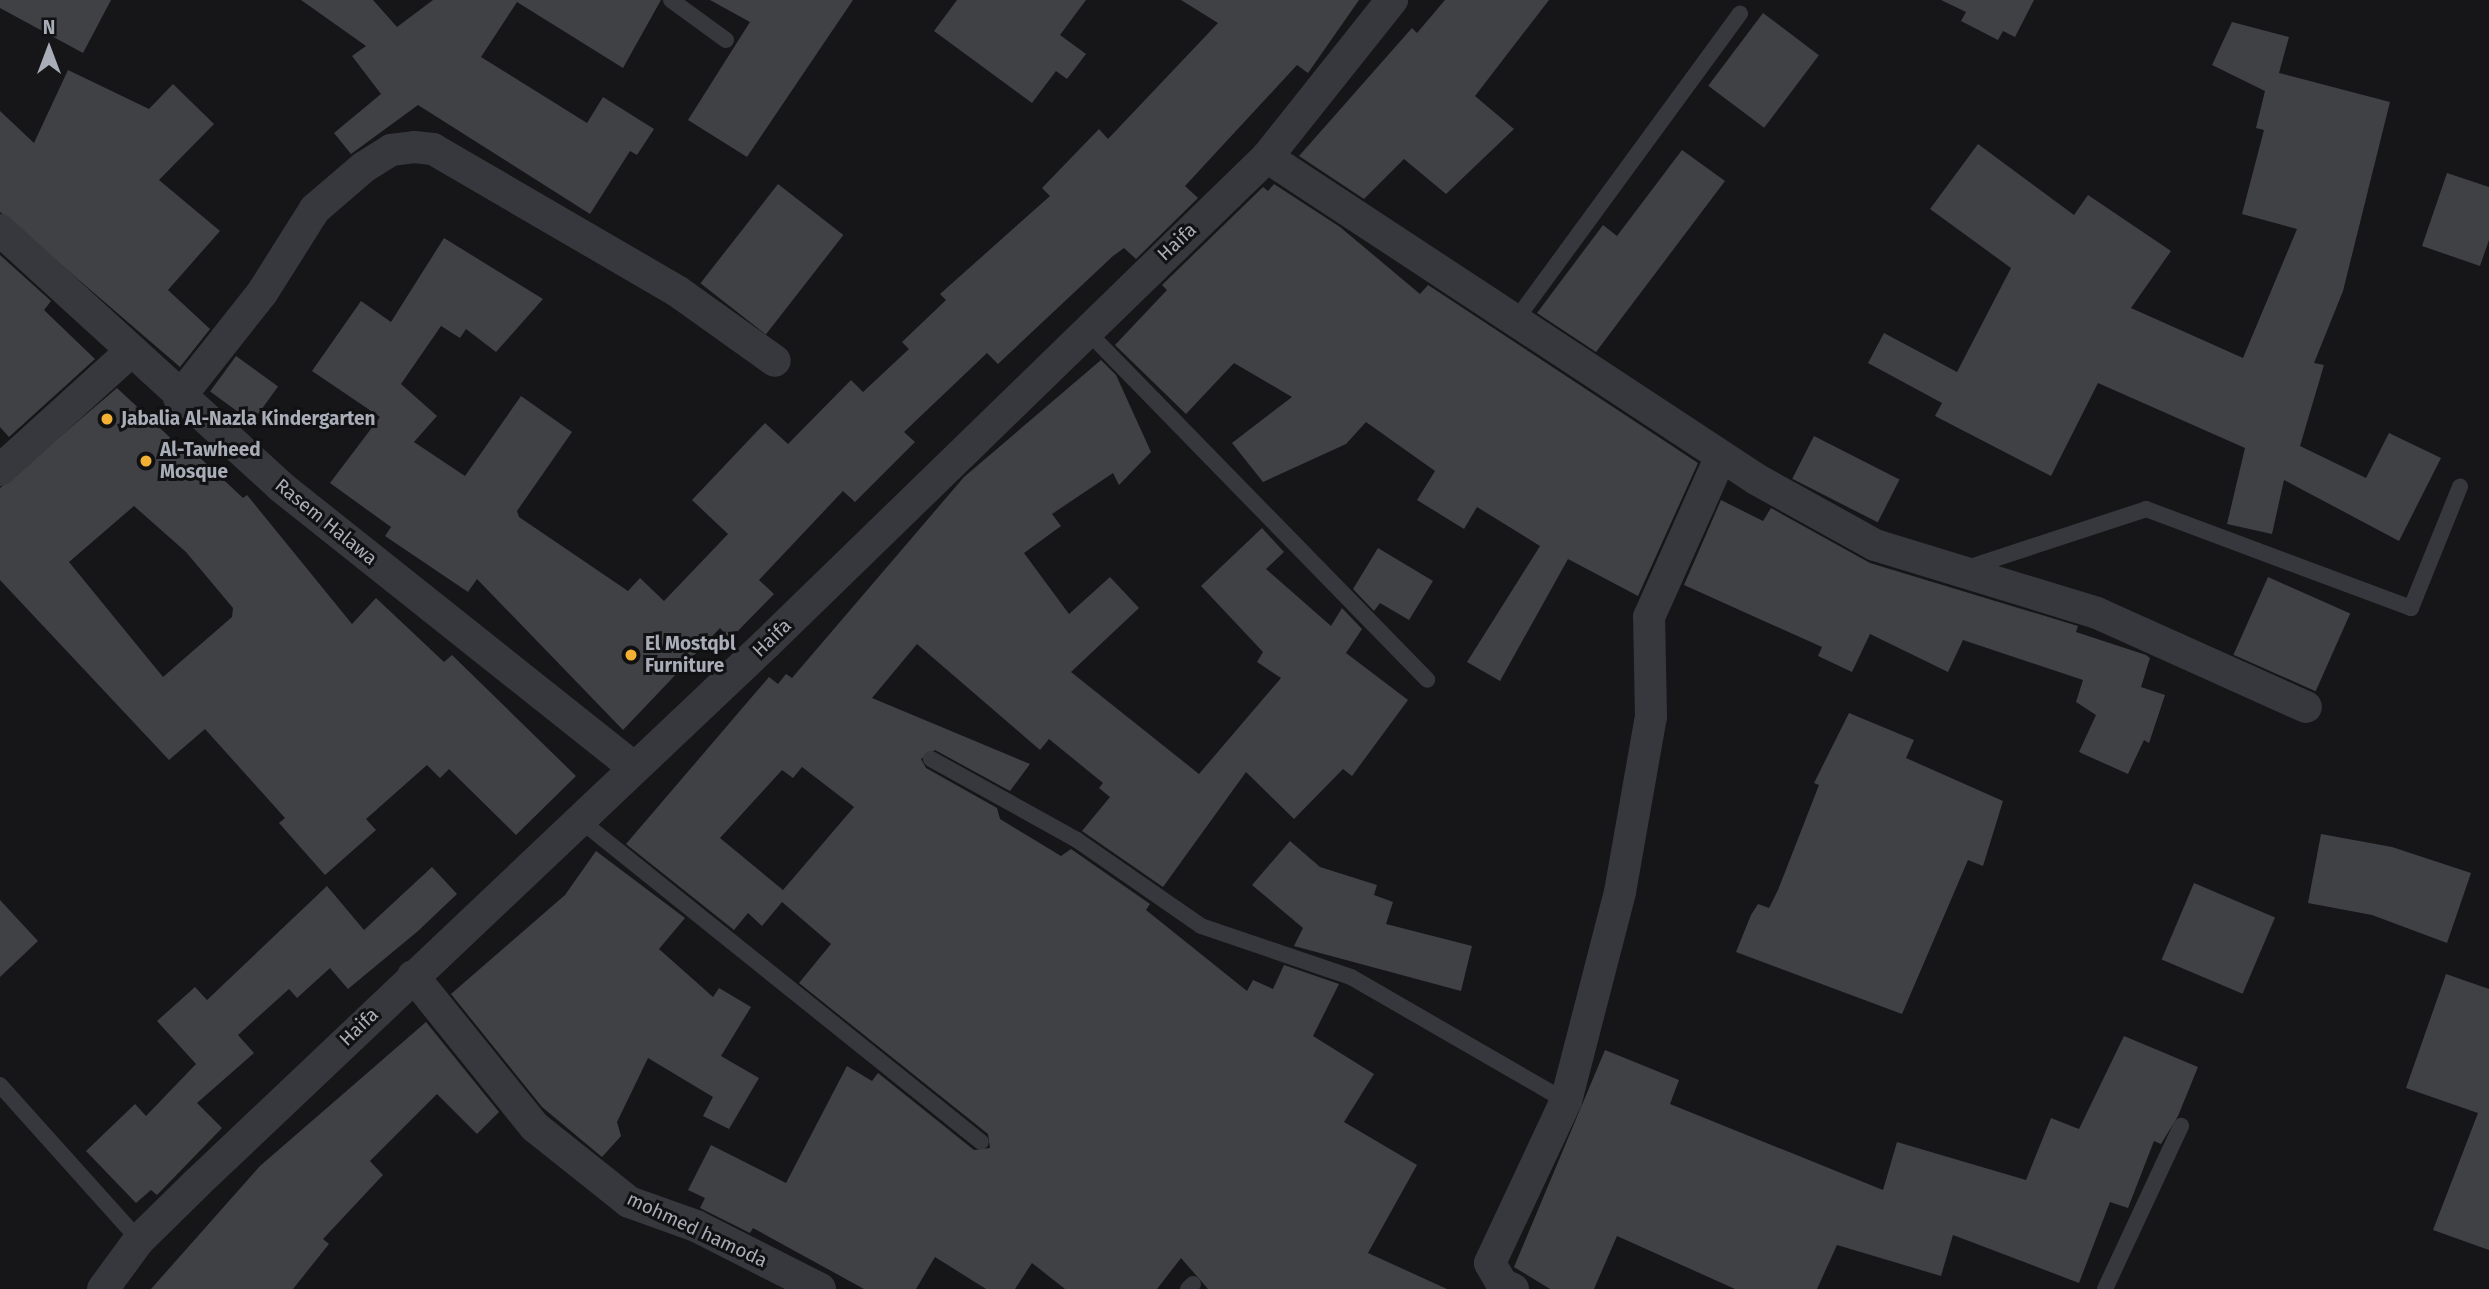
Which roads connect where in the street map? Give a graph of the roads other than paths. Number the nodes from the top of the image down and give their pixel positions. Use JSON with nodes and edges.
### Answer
{"nodes":[{"id":1,"x":671,"y":0,"type":"edge"},
{"id":2,"x":1392,"y":0,"type":"edge"},
{"id":3,"x":1740,"y":14,"type":"dead end"},
{"id":4,"x":726,"y":40,"type":"dead end"},
{"id":5,"x":1267,"y":157,"type":"junction"},
{"id":6,"x":0,"y":230,"type":"edge"},
{"id":7,"x":1515,"y":321,"type":"junction"},
{"id":8,"x":1085,"y":329,"type":"junction"},
{"id":9,"x":129,"y":353,"type":"junction"},
{"id":10,"x":775,"y":361,"type":"dead end"},
{"id":11,"x":179,"y":398,"type":"junction"},
{"id":12,"x":1721,"y":456,"type":"junction"},
{"id":13,"x":0,"y":470,"type":"edge"},
{"id":14,"x":2460,"y":486,"type":"dead end"},
{"id":15,"x":1955,"y":572,"type":"junction"},
{"id":16,"x":1427,"y":680,"type":"dead end"},
{"id":17,"x":2306,"y":707,"type":"dead end"},
{"id":18,"x":931,"y":759,"type":"dead end"},
{"id":19,"x":635,"y":768,"type":"junction"},
{"id":20,"x":580,"y":820,"type":"junction"},
{"id":21,"x":413,"y":975,"type":"junction"},
{"id":22,"x":0,"y":1085,"type":"edge"},
{"id":23,"x":1566,"y":1101,"type":"junction"},
{"id":24,"x":2181,"y":1126,"type":"dead end"},
{"id":25,"x":981,"y":1142,"type":"dead end"},
{"id":26,"x":139,"y":1240,"type":"junction"},
{"id":27,"x":103,"y":1289,"type":"edge"},
{"id":28,"x":820,"y":1289,"type":"edge"},
{"id":29,"x":1513,"y":1289,"type":"edge"},
{"id":30,"x":2105,"y":1289,"type":"edge"}],
"edges":[{"from":1,"to":4,"type":"lane"},
{"from":2,"to":5,"type":"street","name":"Haifa"},
{"from":3,"to":7,"type":"lane"},
{"from":5,"to":7,"type":"street"},
{"from":5,"to":8,"type":"street","name":"Haifa"},
{"from":6,"to":9,"type":"street","name":"Rasem Halawa"},
{"from":7,"to":12,"type":"street"},
{"from":8,"to":16,"type":"lane"},
{"from":8,"to":19,"type":"street","name":"Haifa"},
{"from":9,"to":11,"type":"street","name":"Rasem Halawa"},
{"from":9,"to":13,"type":"street"},
{"from":10,"to":11,"type":"street"},
{"from":11,"to":19,"type":"street","name":"Rasem Halawa"},
{"from":12,"to":15,"type":"street"},
{"from":12,"to":23,"type":"street"},
{"from":14,"to":15,"type":"lane"},
{"from":15,"to":17,"type":"street"},
{"from":18,"to":23,"type":"lane"},
{"from":19,"to":20,"type":"street","name":"Haifa"},
{"from":20,"to":21,"type":"street","name":"Haifa"},
{"from":20,"to":25,"type":"lane"},
{"from":21,"to":26,"type":"street","name":"Haifa"},
{"from":21,"to":28,"type":"street","name":"mohmed hamoda"},
{"from":22,"to":26,"type":"lane"},
{"from":23,"to":29,"type":"street"},
{"from":24,"to":30,"type":"lane"},
{"from":26,"to":27,"type":"street","name":"Haifa"}]}
